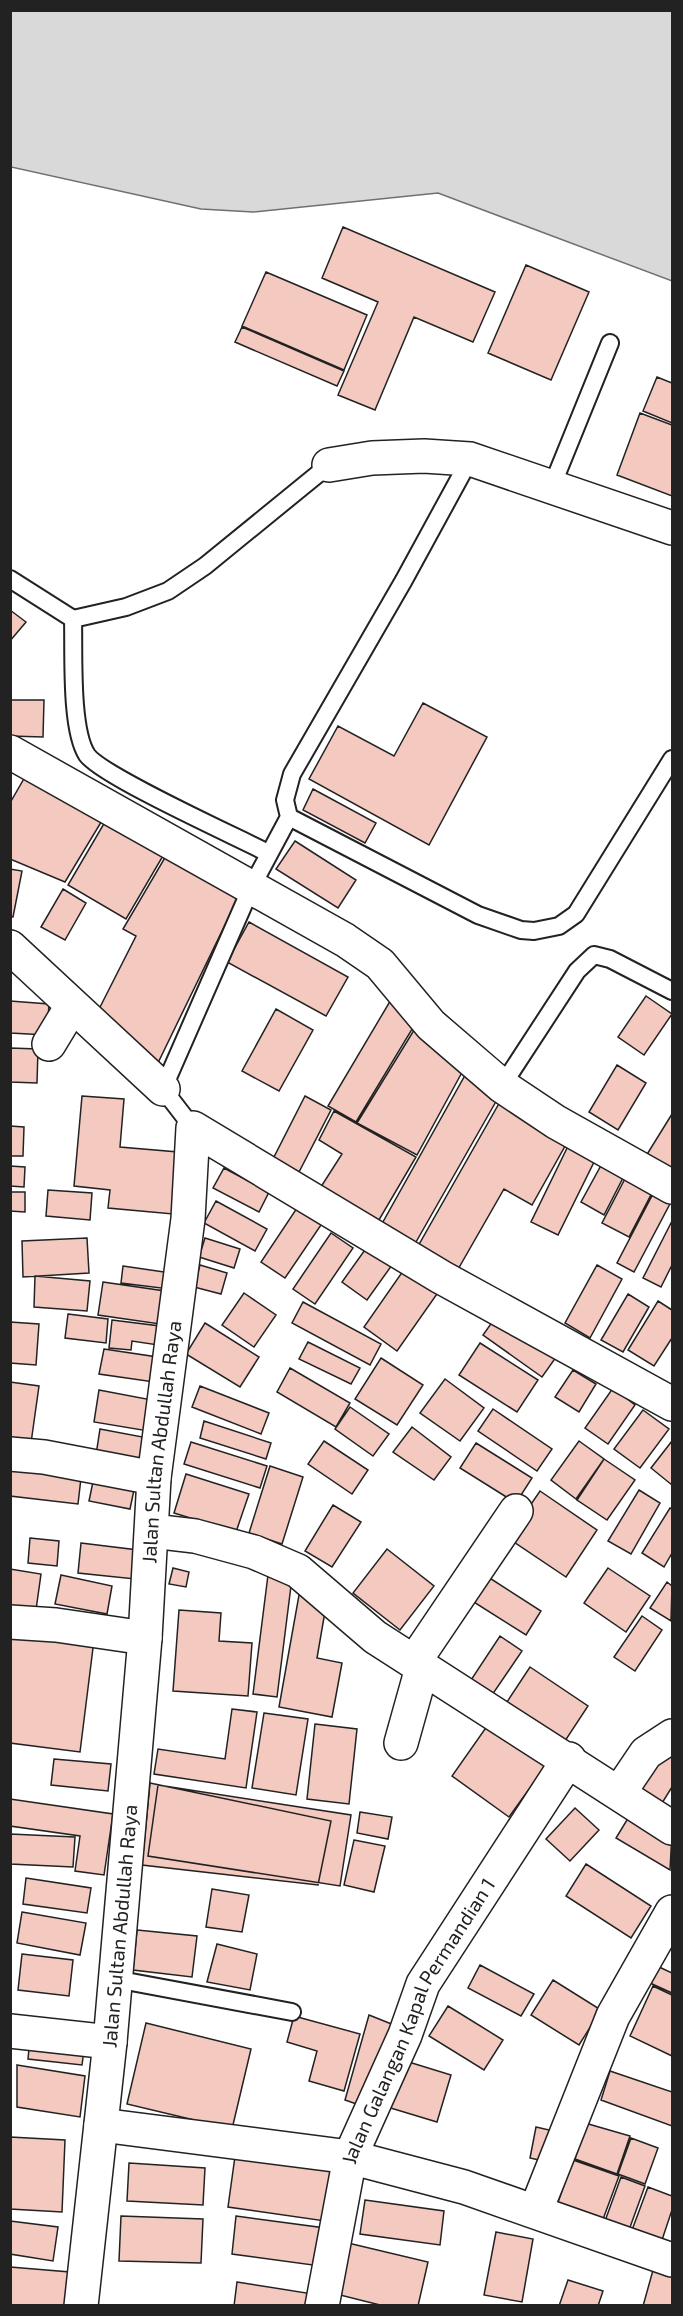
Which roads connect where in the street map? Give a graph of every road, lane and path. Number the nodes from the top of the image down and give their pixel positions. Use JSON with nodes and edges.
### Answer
{"nodes":[{"id":1,"x":610,"y":343,"type":"dead end"},
{"id":2,"x":470,"y":459,"type":"junction"},
{"id":3,"x":329,"y":465,"type":"joint"},
{"id":4,"x":552,"y":486,"type":"junction"},
{"id":5,"x":672,"y":528,"type":"edge"},
{"id":6,"x":10,"y":579,"type":"edge"},
{"id":7,"x":73,"y":619,"type":"junction"},
{"id":8,"x":10,"y":752,"type":"edge"},
{"id":9,"x":672,"y":759,"type":"edge"},
{"id":10,"x":289,"y":817,"type":"junction"},
{"id":11,"x":268,"y":853,"type":"junction"},
{"id":12,"x":251,"y":888,"type":"junction"},
{"id":13,"x":10,"y":947,"type":"edge"},
{"id":14,"x":672,"y":991,"type":"edge"},
{"id":15,"x":72,"y":1006,"type":"junction"},
{"id":16,"x":49,"y":1044,"type":"dead end"},
{"id":17,"x":502,"y":1086,"type":"junction"},
{"id":18,"x":163,"y":1089,"type":"junction"},
{"id":19,"x":193,"y":1128,"type":"junction"},
{"id":20,"x":672,"y":1187,"type":"edge"},
{"id":21,"x":672,"y":1404,"type":"edge"},
{"id":22,"x":10,"y":1454,"type":"edge"},
{"id":23,"x":154,"y":1478,"type":"junction"},
{"id":24,"x":516,"y":1511,"type":"dead end"},
{"id":25,"x":152,"y":1532,"type":"junction"},
{"id":26,"x":10,"y":1622,"type":"edge"},
{"id":27,"x":145,"y":1638,"type":"junction"},
{"id":28,"x":418,"y":1665,"type":"junction"},
{"id":29,"x":672,"y":1736,"type":"edge"},
{"id":30,"x":401,"y":1743,"type":"dead end"},
{"id":31,"x":569,"y":1759,"type":"junction"},
{"id":32,"x":619,"y":1793,"type":"junction"},
{"id":33,"x":672,"y":1828,"type":"edge"},
{"id":34,"x":672,"y":1912,"type":"edge"},
{"id":35,"x":115,"y":1978,"type":"junction"},
{"id":36,"x":292,"y":2012,"type":"dead end"},
{"id":37,"x":10,"y":2031,"type":"edge"},
{"id":38,"x":110,"y":2042,"type":"junction"},
{"id":39,"x":101,"y":2125,"type":"junction"},
{"id":40,"x":350,"y":2157,"type":"junction"},
{"id":41,"x":536,"y":2210,"type":"junction"},
{"id":42,"x":672,"y":2260,"type":"edge"},
{"id":43,"x":81,"y":2306,"type":"edge"},
{"id":44,"x":322,"y":2306,"type":"edge"}],
"edges":[{"from":1,"to":4,"type":"lane"},
{"from":2,"to":3,"type":"street"},
{"from":2,"to":4,"type":"street"},
{"from":2,"to":10,"type":"lane"},
{"from":3,"to":7,"type":"lane"},
{"from":4,"to":5,"type":"street"},
{"from":6,"to":7,"type":"lane"},
{"from":7,"to":11,"type":"lane"},
{"from":8,"to":12,"type":"street"},
{"from":9,"to":10,"type":"lane"},
{"from":10,"to":11,"type":"lane"},
{"from":11,"to":12,"type":"lane"},
{"from":12,"to":17,"type":"street"},
{"from":12,"to":18,"type":"lane"},
{"from":13,"to":15,"type":"street"},
{"from":14,"to":17,"type":"lane"},
{"from":15,"to":16,"type":"street"},
{"from":15,"to":18,"type":"street"},
{"from":17,"to":20,"type":"street"},
{"from":18,"to":19,"type":"lane"},
{"from":19,"to":21,"type":"street"},
{"from":19,"to":23,"type":"street","name":"Jalan Sultan Abdullah Raya"},
{"from":22,"to":23,"type":"street"},
{"from":23,"to":25,"type":"street","name":"Jalan Sultan Abdullah Raya"},
{"from":24,"to":28,"type":"street"},
{"from":25,"to":27,"type":"street","name":"Jalan Sultan Abdullah Raya"},
{"from":25,"to":28,"type":"street"},
{"from":26,"to":27,"type":"street"},
{"from":27,"to":35,"type":"street","name":"Jalan Sultan Abdullah Raya"},
{"from":28,"to":30,"type":"street"},
{"from":28,"to":31,"type":"street"},
{"from":29,"to":32,"type":"street"},
{"from":31,"to":32,"type":"street"},
{"from":31,"to":40,"type":"street","name":"Jalan Galangan Kapal Permandian 1"},
{"from":32,"to":33,"type":"street"},
{"from":34,"to":41,"type":"street"},
{"from":35,"to":36,"type":"lane"},
{"from":35,"to":38,"type":"street","name":"Jalan Sultan Abdullah Raya"},
{"from":37,"to":38,"type":"street"},
{"from":38,"to":39,"type":"street","name":"Jalan Sultan Abdullah Raya"},
{"from":39,"to":40,"type":"street"},
{"from":39,"to":43,"type":"street","name":"Jalan Sultan Abdullah Raya"},
{"from":40,"to":41,"type":"street"},
{"from":40,"to":44,"type":"street","name":"Jalan Galangan Kapal Permandian 1"},
{"from":41,"to":42,"type":"street"}]}
